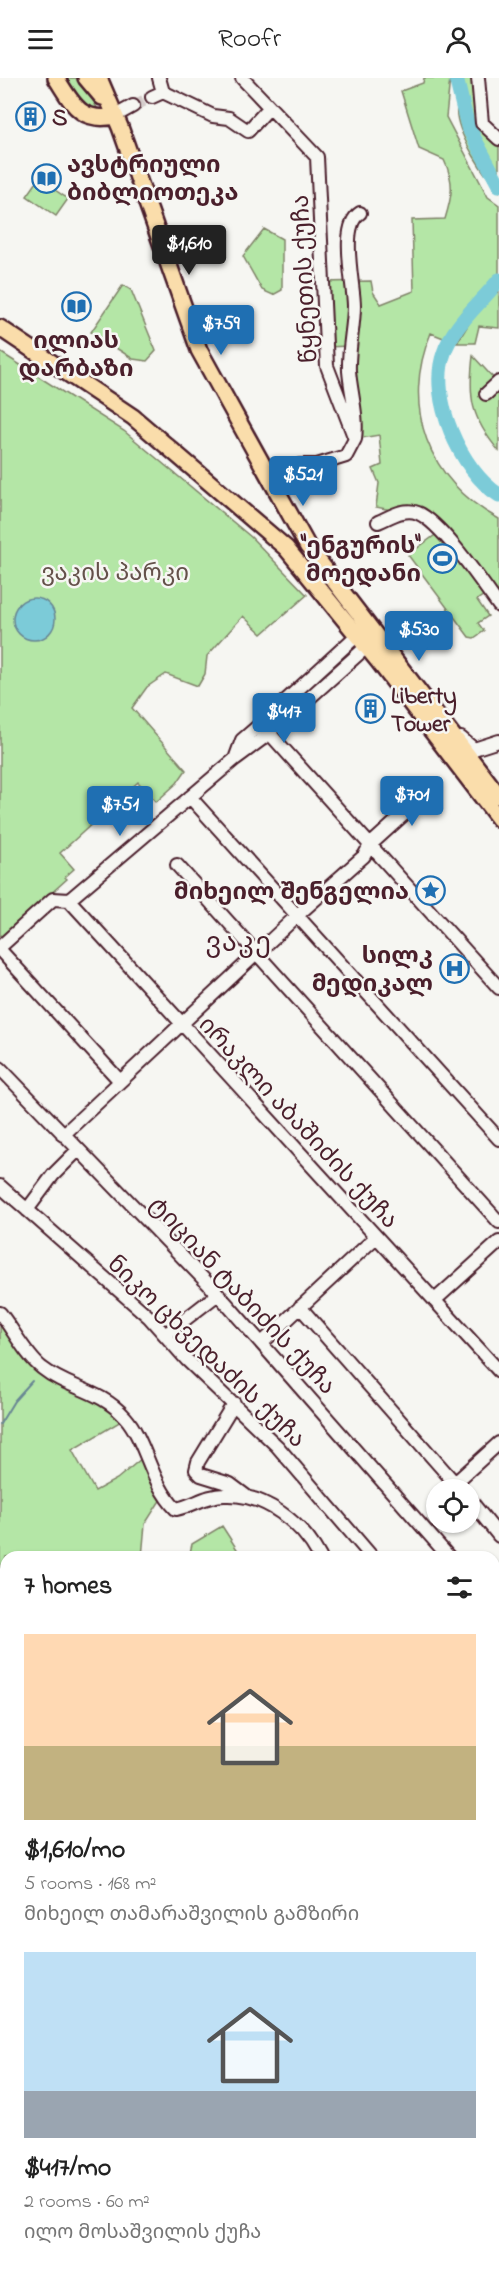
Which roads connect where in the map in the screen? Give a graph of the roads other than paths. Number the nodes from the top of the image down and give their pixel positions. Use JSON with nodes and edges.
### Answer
{"nodes":[{"id":1,"x":56,"y":78,"type":"edge"},
{"id":2,"x":86,"y":78,"type":"edge"},
{"id":3,"x":99,"y":78,"type":"edge"},
{"id":4,"x":159,"y":78,"type":"edge"},
{"id":5,"x":242,"y":78,"type":"edge"},
{"id":6,"x":478,"y":78,"type":"edge"},
{"id":7,"x":133,"y":106,"type":"tunnel mouth"},
{"id":8,"x":269,"y":108,"type":"junction"},
{"id":9,"x":114,"y":113,"type":"junction"},
{"id":10,"x":499,"y":139,"type":"edge"},
{"id":11,"x":360,"y":213,"type":"dead end"},
{"id":12,"x":0,"y":328,"type":"edge"},
{"id":13,"x":499,"y":382,"type":"edge"},
{"id":14,"x":486,"y":394,"type":"dead end"},
{"id":15,"x":355,"y":439,"type":"junction"},
{"id":16,"x":271,"y":483,"type":"junction"},
{"id":17,"x":378,"y":522,"type":"dead end"},
{"id":18,"x":499,"y":606,"type":"edge"},
{"id":19,"x":373,"y":630,"type":"junction"},
{"id":20,"x":356,"y":632,"type":"junction"},
{"id":21,"x":367,"y":647,"type":"junction"},
{"id":22,"x":268,"y":731,"type":"junction"},
{"id":23,"x":453,"y":734,"type":"junction"},
{"id":24,"x":499,"y":741,"type":"edge"},
{"id":25,"x":480,"y":748,"type":"junction"},
{"id":26,"x":476,"y":766,"type":"junction"},
{"id":27,"x":434,"y":787,"type":"dead end"},
{"id":28,"x":499,"y":796,"type":"edge"},
{"id":29,"x":190,"y":797,"type":"junction"},
{"id":30,"x":499,"y":819,"type":"edge"},
{"id":31,"x":370,"y":845,"type":"junction"},
{"id":32,"x":177,"y":865,"type":"dead end"},
{"id":33,"x":69,"y":900,"type":"junction"},
{"id":34,"x":298,"y":915,"type":"junction"},
{"id":35,"x":0,"y":949,"type":"edge"},
{"id":36,"x":256,"y":955,"type":"junction"},
{"id":37,"x":499,"y":988,"type":"edge"},
{"id":38,"x":182,"y":1025,"type":"junction"},
{"id":39,"x":0,"y":1068,"type":"edge"},
{"id":40,"x":120,"y":1082,"type":"junction"},
{"id":41,"x":63,"y":1135,"type":"junction"},
{"id":42,"x":499,"y":1139,"type":"edge"},
{"id":43,"x":78,"y":1150,"type":"junction"},
{"id":44,"x":0,"y":1186,"type":"edge"},
{"id":45,"x":27,"y":1210,"type":"junction"},
{"id":46,"x":499,"y":1222,"type":"edge"},
{"id":47,"x":376,"y":1236,"type":"junction"},
{"id":48,"x":499,"y":1242,"type":"edge"},
{"id":49,"x":218,"y":1294,"type":"junction"},
{"id":50,"x":435,"y":1300,"type":"junction"},
{"id":51,"x":300,"y":1307,"type":"junction"},
{"id":52,"x":0,"y":1313,"type":"edge"},
{"id":53,"x":165,"y":1335,"type":"junction"},
{"id":54,"x":262,"y":1343,"type":"junction"},
{"id":55,"x":499,"y":1371,"type":"edge"},
{"id":56,"x":234,"y":1403,"type":"junction"},
{"id":57,"x":499,"y":1443,"type":"edge"},
{"id":58,"x":452,"y":1479,"type":"edge"},
{"id":59,"x":465,"y":1479,"type":"edge"},
{"id":60,"x":246,"y":1496,"type":"junction"},
{"id":61,"x":480,"y":1512,"type":"edge"},
{"id":62,"x":499,"y":1536,"type":"edge"},
{"id":63,"x":317,"y":1551,"type":"edge"},
{"id":64,"x":367,"y":1551,"type":"edge"},
{"id":65,"x":443,"y":1551,"type":"edge"}],
"edges":[{"from":1,"to":9,"type":"main road"},
{"from":2,"to":9,"type":"main road"},
{"from":3,"to":9,"type":"main road"},
{"from":4,"to":8,"type":"street"},
{"from":5,"to":8,"type":"street","name":"წყნეთის ქუჩა"},
{"from":6,"to":10,"type":"street"},
{"from":7,"to":9,"type":"street"},
{"from":8,"to":15,"type":"street","name":"წყნეთის ქუჩა"},
{"from":9,"to":16,"type":"main road"},
{"from":11,"to":15,"type":"street"},
{"from":12,"to":20,"type":"main road"},
{"from":13,"to":14,"type":"street"},
{"from":15,"to":16,"type":"street"},
{"from":16,"to":19,"type":"main road"},
{"from":17,"to":18,"type":"street"},
{"from":19,"to":21,"type":"street"},
{"from":19,"to":23,"type":"main road"},
{"from":20,"to":21,"type":"main road"},
{"from":20,"to":22,"type":"street"},
{"from":21,"to":22,"type":"street"},
{"from":21,"to":30,"type":"main road"},
{"from":22,"to":29,"type":"street"},
{"from":22,"to":31,"type":"street"},
{"from":23,"to":25,"type":"street"},
{"from":23,"to":26,"type":"main road"},
{"from":24,"to":25,"type":"street"},
{"from":25,"to":26,"type":"street"},
{"from":26,"to":28,"type":"main road"},
{"from":27,"to":31,"type":"street"},
{"from":29,"to":33,"type":"street"},
{"from":29,"to":34,"type":"street"},
{"from":31,"to":34,"type":"street"},
{"from":31,"to":37,"type":"street"},
{"from":32,"to":36,"type":"street"},
{"from":33,"to":35,"type":"street"},
{"from":33,"to":38,"type":"street","name":"ირაკლი აბაშიძის ქუჩა"},
{"from":34,"to":36,"type":"street"},
{"from":34,"to":42,"type":"street"},
{"from":35,"to":40,"type":"street"},
{"from":36,"to":38,"type":"street"},
{"from":36,"to":46,"type":"street"},
{"from":38,"to":40,"type":"street"},
{"from":38,"to":47,"type":"street","name":"ირაკლი აბაშიძის ქუჩა"},
{"from":39,"to":41,"type":"street","name":"ტიციან ტაბიძის ქუჩა"},
{"from":40,"to":41,"type":"street"},
{"from":41,"to":43,"type":"street","name":"ტიციან ტაბიძის ქუჩა"},
{"from":43,"to":45,"type":"street"},
{"from":43,"to":49,"type":"street","name":"ტიციან ტაბიძის ქუჩა"},
{"from":44,"to":45,"type":"street","name":"ნიკო ცხვედაძის ქუჩა"},
{"from":45,"to":53,"type":"street","name":"ნიკო ცხვედაძის ქუჩა"},
{"from":47,"to":50,"type":"street","name":"ირაკლი აბაშიძის ქუჩა"},
{"from":47,"to":51,"type":"street"},
{"from":48,"to":50,"type":"street"},
{"from":49,"to":53,"type":"street"},
{"from":49,"to":54,"type":"street","name":"ტიციან ტაბიძის ქუჩა"},
{"from":50,"to":55,"type":"street","name":"ირაკლი აბაშიძის ქუჩა"},
{"from":51,"to":54,"type":"street"},
{"from":51,"to":58,"type":"street"},
{"from":52,"to":60,"type":"street"},
{"from":53,"to":56,"type":"street","name":"ნიკო ცხვედაძის ქუჩა"},
{"from":54,"to":65,"type":"street","name":"ტიციან ტაბიძის ქუჩა"},
{"from":56,"to":60,"type":"street"},
{"from":56,"to":64,"type":"street","name":"ნიკო ცხვედაძის ქუჩა"},
{"from":57,"to":59,"type":"street"},
{"from":60,"to":63,"type":"street"},
{"from":61,"to":62,"type":"street"}]}
